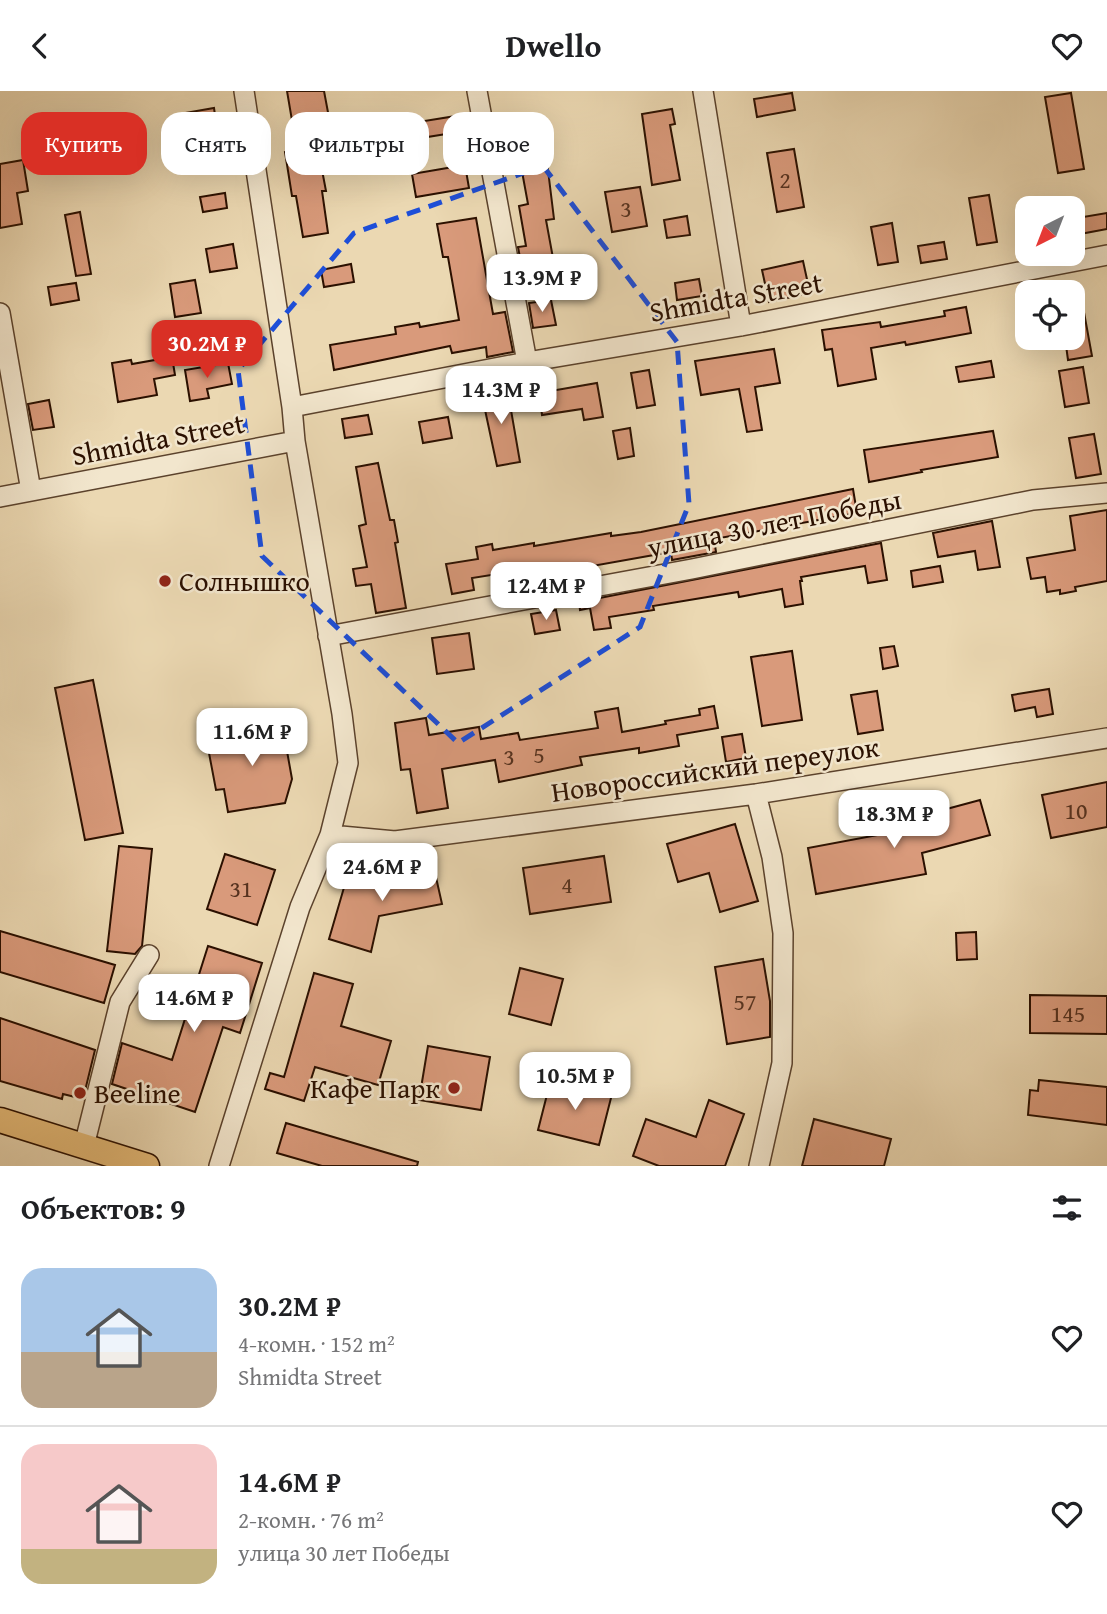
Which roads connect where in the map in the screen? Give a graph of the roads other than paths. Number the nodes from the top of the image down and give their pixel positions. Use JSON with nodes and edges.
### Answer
{"nodes":[{"id":1,"x":244,"y":91,"type":"edge"},
{"id":2,"x":477,"y":91,"type":"edge"},
{"id":3,"x":703,"y":91,"type":"edge"},
{"id":4,"x":1107,"y":255,"type":"edge"},
{"id":5,"x":0,"y":313,"type":"edge"},
{"id":6,"x":741,"y":326,"type":"junction"},
{"id":7,"x":527,"y":362,"type":"junction"},
{"id":8,"x":292,"y":407,"type":"junction"},
{"id":9,"x":295,"y":441,"type":"junction"},
{"id":10,"x":31,"y":491,"type":"junction"},
{"id":11,"x":1107,"y":493,"type":"edge"},
{"id":12,"x":0,"y":497,"type":"edge"},
{"id":13,"x":328,"y":636,"type":"junction"},
{"id":14,"x":1107,"y":738,"type":"edge"},
{"id":15,"x":755,"y":794,"type":"junction"},
{"id":16,"x":330,"y":835,"type":"junction"},
{"id":17,"x":149,"y":955,"type":"dead end"},
{"id":18,"x":0,"y":1120,"type":"edge"},
{"id":19,"x":84,"y":1146,"type":"junction"},
{"id":20,"x":146,"y":1166,"type":"edge"},
{"id":21,"x":219,"y":1166,"type":"edge"},
{"id":22,"x":759,"y":1166,"type":"edge"}],
"edges":[{"from":1,"to":8,"type":"street"},
{"from":2,"to":7,"type":"street"},
{"from":3,"to":6,"type":"street"},
{"from":4,"to":6,"type":"street","name":"Shmidta Street"},
{"from":5,"to":10,"type":"street"},
{"from":6,"to":7,"type":"street","name":"Shmidta Street"},
{"from":7,"to":8,"type":"street","name":"Shmidta Street"},
{"from":8,"to":9,"type":"street"},
{"from":9,"to":10,"type":"street","name":"Shmidta Street"},
{"from":9,"to":13,"type":"street"},
{"from":10,"to":12,"type":"street","name":"Shmidta Street"},
{"from":11,"to":13,"type":"street","name":"улица 30 лет Победы"},
{"from":13,"to":16,"type":"street"},
{"from":14,"to":15,"type":"street","name":"Новороссийский переулок"},
{"from":15,"to":16,"type":"street","name":"Новороссийский переулок"},
{"from":15,"to":22,"type":"street"},
{"from":16,"to":21,"type":"street"},
{"from":17,"to":19,"type":"street"},
{"from":18,"to":19,"type":"main road"},
{"from":19,"to":20,"type":"main road"}]}
